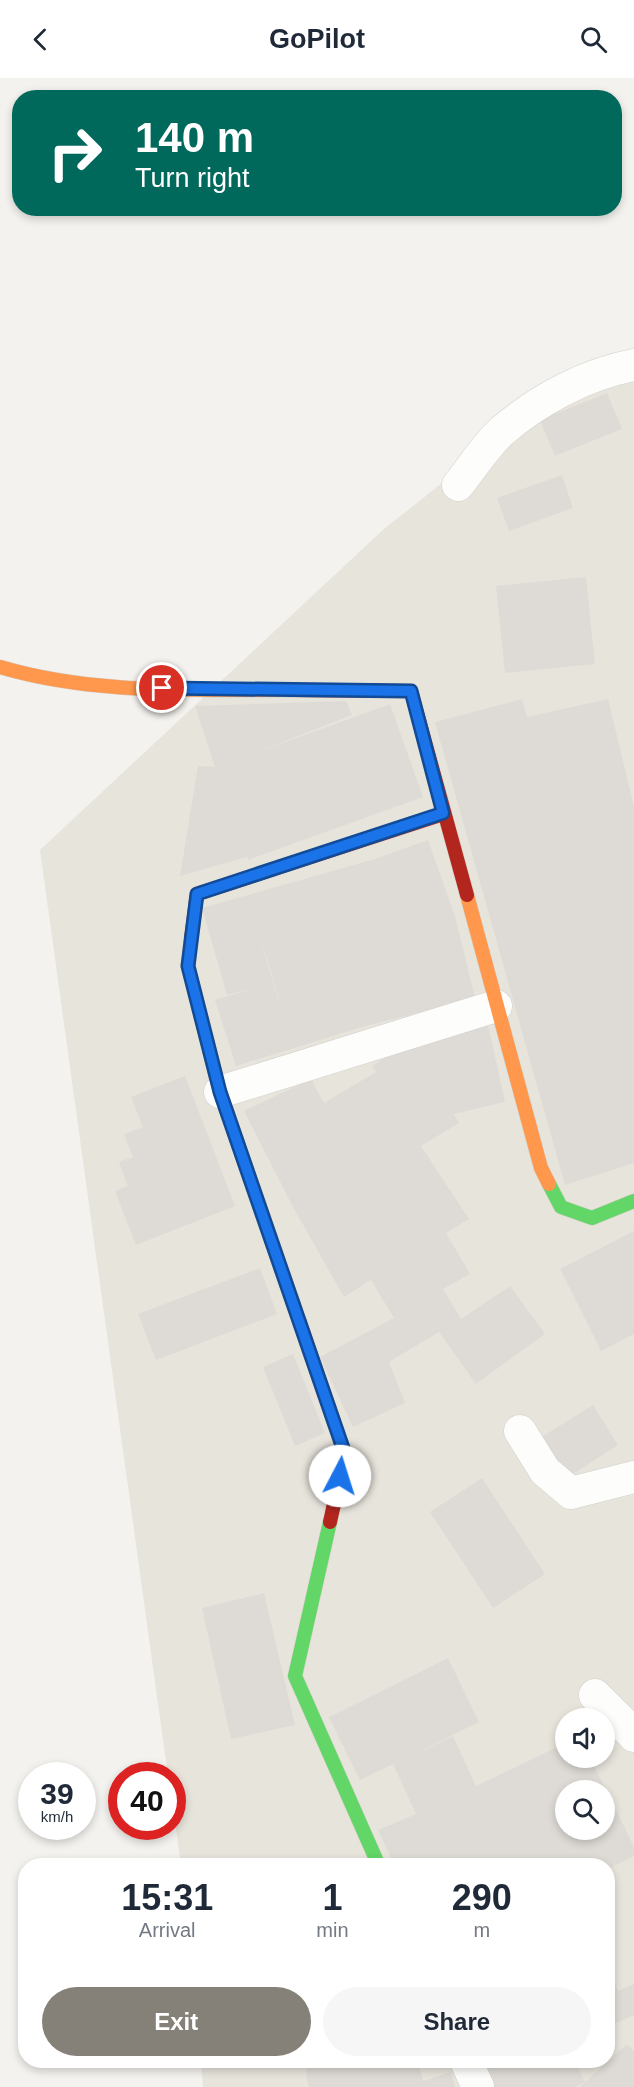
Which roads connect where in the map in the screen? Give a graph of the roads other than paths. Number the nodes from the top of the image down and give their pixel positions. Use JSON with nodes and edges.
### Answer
{"nodes":[{"id":1,"x":634,"y":365,"type":"edge"},
{"id":2,"x":458,"y":485,"type":"dead end"},
{"id":3,"x":0,"y":667,"type":"edge"},
{"id":4,"x":443,"y":813,"type":"junction"},
{"id":5,"x":496,"y":1006,"type":"junction"},
{"id":6,"x":220,"y":1092,"type":"junction"},
{"id":7,"x":634,"y":1201,"type":"edge"},
{"id":8,"x":520,"y":1431,"type":"dead end"},
{"id":9,"x":634,"y":1477,"type":"edge"},
{"id":10,"x":375,"y":1858,"type":"edge"},
{"id":11,"x":469,"y":2068,"type":"edge"},
{"id":12,"x":478,"y":2087,"type":"edge"}],
"edges":[{"from":1,"to":2,"type":"street"},
{"from":3,"to":4,"type":"street"},
{"from":4,"to":5,"type":"street"},
{"from":4,"to":6,"type":"street"},
{"from":5,"to":6,"type":"street"},
{"from":5,"to":7,"type":"street"},
{"from":6,"to":10,"type":"street"},
{"from":8,"to":9,"type":"street"},
{"from":11,"to":12,"type":"street"}]}
